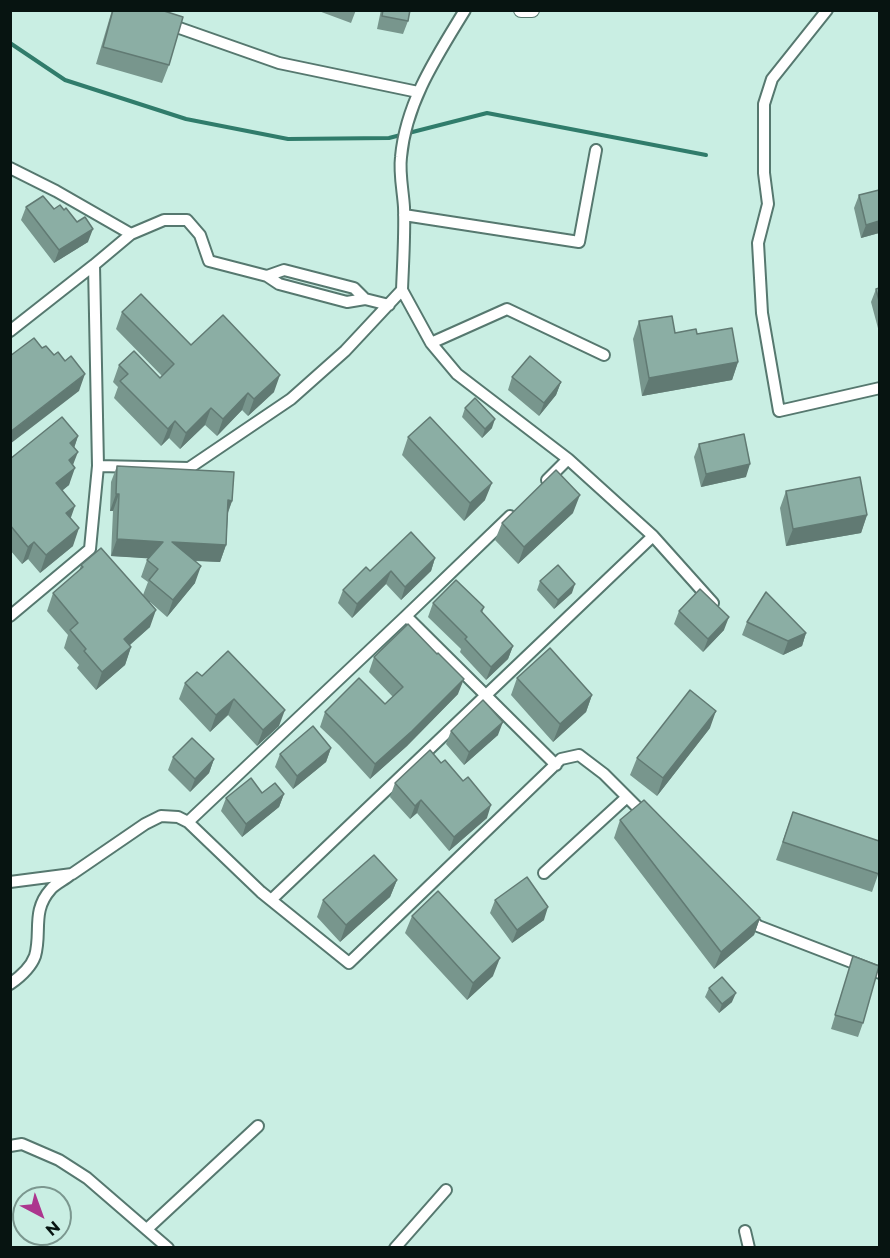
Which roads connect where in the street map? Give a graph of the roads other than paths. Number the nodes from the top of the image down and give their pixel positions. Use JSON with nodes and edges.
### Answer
{"nodes":[{"id":1,"x":465,"y":10,"type":"edge"},
{"id":2,"x":521,"y":10,"type":"edge"},
{"id":3,"x":532,"y":10,"type":"edge"},
{"id":4,"x":827,"y":10,"type":"edge"},
{"id":5,"x":163,"y":22,"type":"edge"},
{"id":6,"x":418,"y":92,"type":"junction"},
{"id":7,"x":596,"y":150,"type":"dead end"},
{"id":8,"x":10,"y":168,"type":"edge"},
{"id":9,"x":404,"y":215,"type":"junction"},
{"id":10,"x":131,"y":234,"type":"junction"},
{"id":11,"x":94,"y":265,"type":"junction"},
{"id":12,"x":402,"y":290,"type":"junction"},
{"id":13,"x":389,"y":305,"type":"junction"},
{"id":14,"x":10,"y":332,"type":"edge"},
{"id":15,"x":431,"y":343,"type":"junction"},
{"id":16,"x":604,"y":355,"type":"dead end"},
{"id":17,"x":879,"y":388,"type":"edge"},
{"id":18,"x":568,"y":459,"type":"junction"},
{"id":19,"x":98,"y":466,"type":"junction"},
{"id":20,"x":543,"y":484,"type":"edge"},
{"id":21,"x":517,"y":509,"type":"edge"},
{"id":22,"x":653,"y":536,"type":"junction"},
{"id":23,"x":720,"y":610,"type":"edge"},
{"id":24,"x":10,"y":616,"type":"edge"},
{"id":25,"x":406,"y":616,"type":"junction"},
{"id":26,"x":486,"y":696,"type":"junction"},
{"id":27,"x":556,"y":765,"type":"junction"},
{"id":28,"x":627,"y":797,"type":"junction"},
{"id":29,"x":651,"y":821,"type":"edge"},
{"id":30,"x":188,"y":822,"type":"junction"},
{"id":31,"x":544,"y":873,"type":"dead end"},
{"id":32,"x":72,"y":874,"type":"junction"},
{"id":33,"x":10,"y":882,"type":"edge"},
{"id":34,"x":271,"y":900,"type":"junction"},
{"id":35,"x":741,"y":910,"type":"edge"},
{"id":36,"x":879,"y":973,"type":"edge"},
{"id":37,"x":10,"y":984,"type":"edge"},
{"id":38,"x":258,"y":1126,"type":"dead end"},
{"id":39,"x":10,"y":1146,"type":"edge"},
{"id":40,"x":446,"y":1190,"type":"dead end"},
{"id":41,"x":147,"y":1229,"type":"junction"},
{"id":42,"x":745,"y":1232,"type":"dead end"},
{"id":43,"x":168,"y":1248,"type":"edge"},
{"id":44,"x":395,"y":1248,"type":"edge"},
{"id":45,"x":749,"y":1248,"type":"edge"}],
"edges":[{"from":1,"to":6,"type":"street"},
{"from":2,"to":3,"type":"street"},
{"from":4,"to":17,"type":"street"},
{"from":5,"to":6,"type":"street"},
{"from":6,"to":9,"type":"street"},
{"from":7,"to":9,"type":"street"},
{"from":8,"to":10,"type":"street"},
{"from":9,"to":12,"type":"street"},
{"from":10,"to":11,"type":"street"},
{"from":10,"to":13,"type":"street"},
{"from":11,"to":14,"type":"street"},
{"from":11,"to":19,"type":"street"},
{"from":12,"to":13,"type":"street"},
{"from":12,"to":15,"type":"street"},
{"from":13,"to":19,"type":"street"},
{"from":15,"to":16,"type":"street"},
{"from":15,"to":18,"type":"street"},
{"from":18,"to":20,"type":"street"},
{"from":18,"to":22,"type":"street"},
{"from":19,"to":24,"type":"street"},
{"from":21,"to":25,"type":"street"},
{"from":22,"to":23,"type":"street"},
{"from":22,"to":26,"type":"street"},
{"from":25,"to":26,"type":"street"},
{"from":25,"to":30,"type":"street"},
{"from":26,"to":27,"type":"street"},
{"from":26,"to":34,"type":"street"},
{"from":27,"to":28,"type":"street"},
{"from":27,"to":34,"type":"street"},
{"from":28,"to":29,"type":"street"},
{"from":28,"to":31,"type":"street"},
{"from":30,"to":32,"type":"street"},
{"from":30,"to":34,"type":"street"},
{"from":32,"to":33,"type":"street"},
{"from":32,"to":37,"type":"street"},
{"from":35,"to":36,"type":"street"},
{"from":38,"to":41,"type":"street"},
{"from":39,"to":41,"type":"street"},
{"from":40,"to":44,"type":"street"},
{"from":41,"to":43,"type":"street"},
{"from":42,"to":45,"type":"street"}]}
